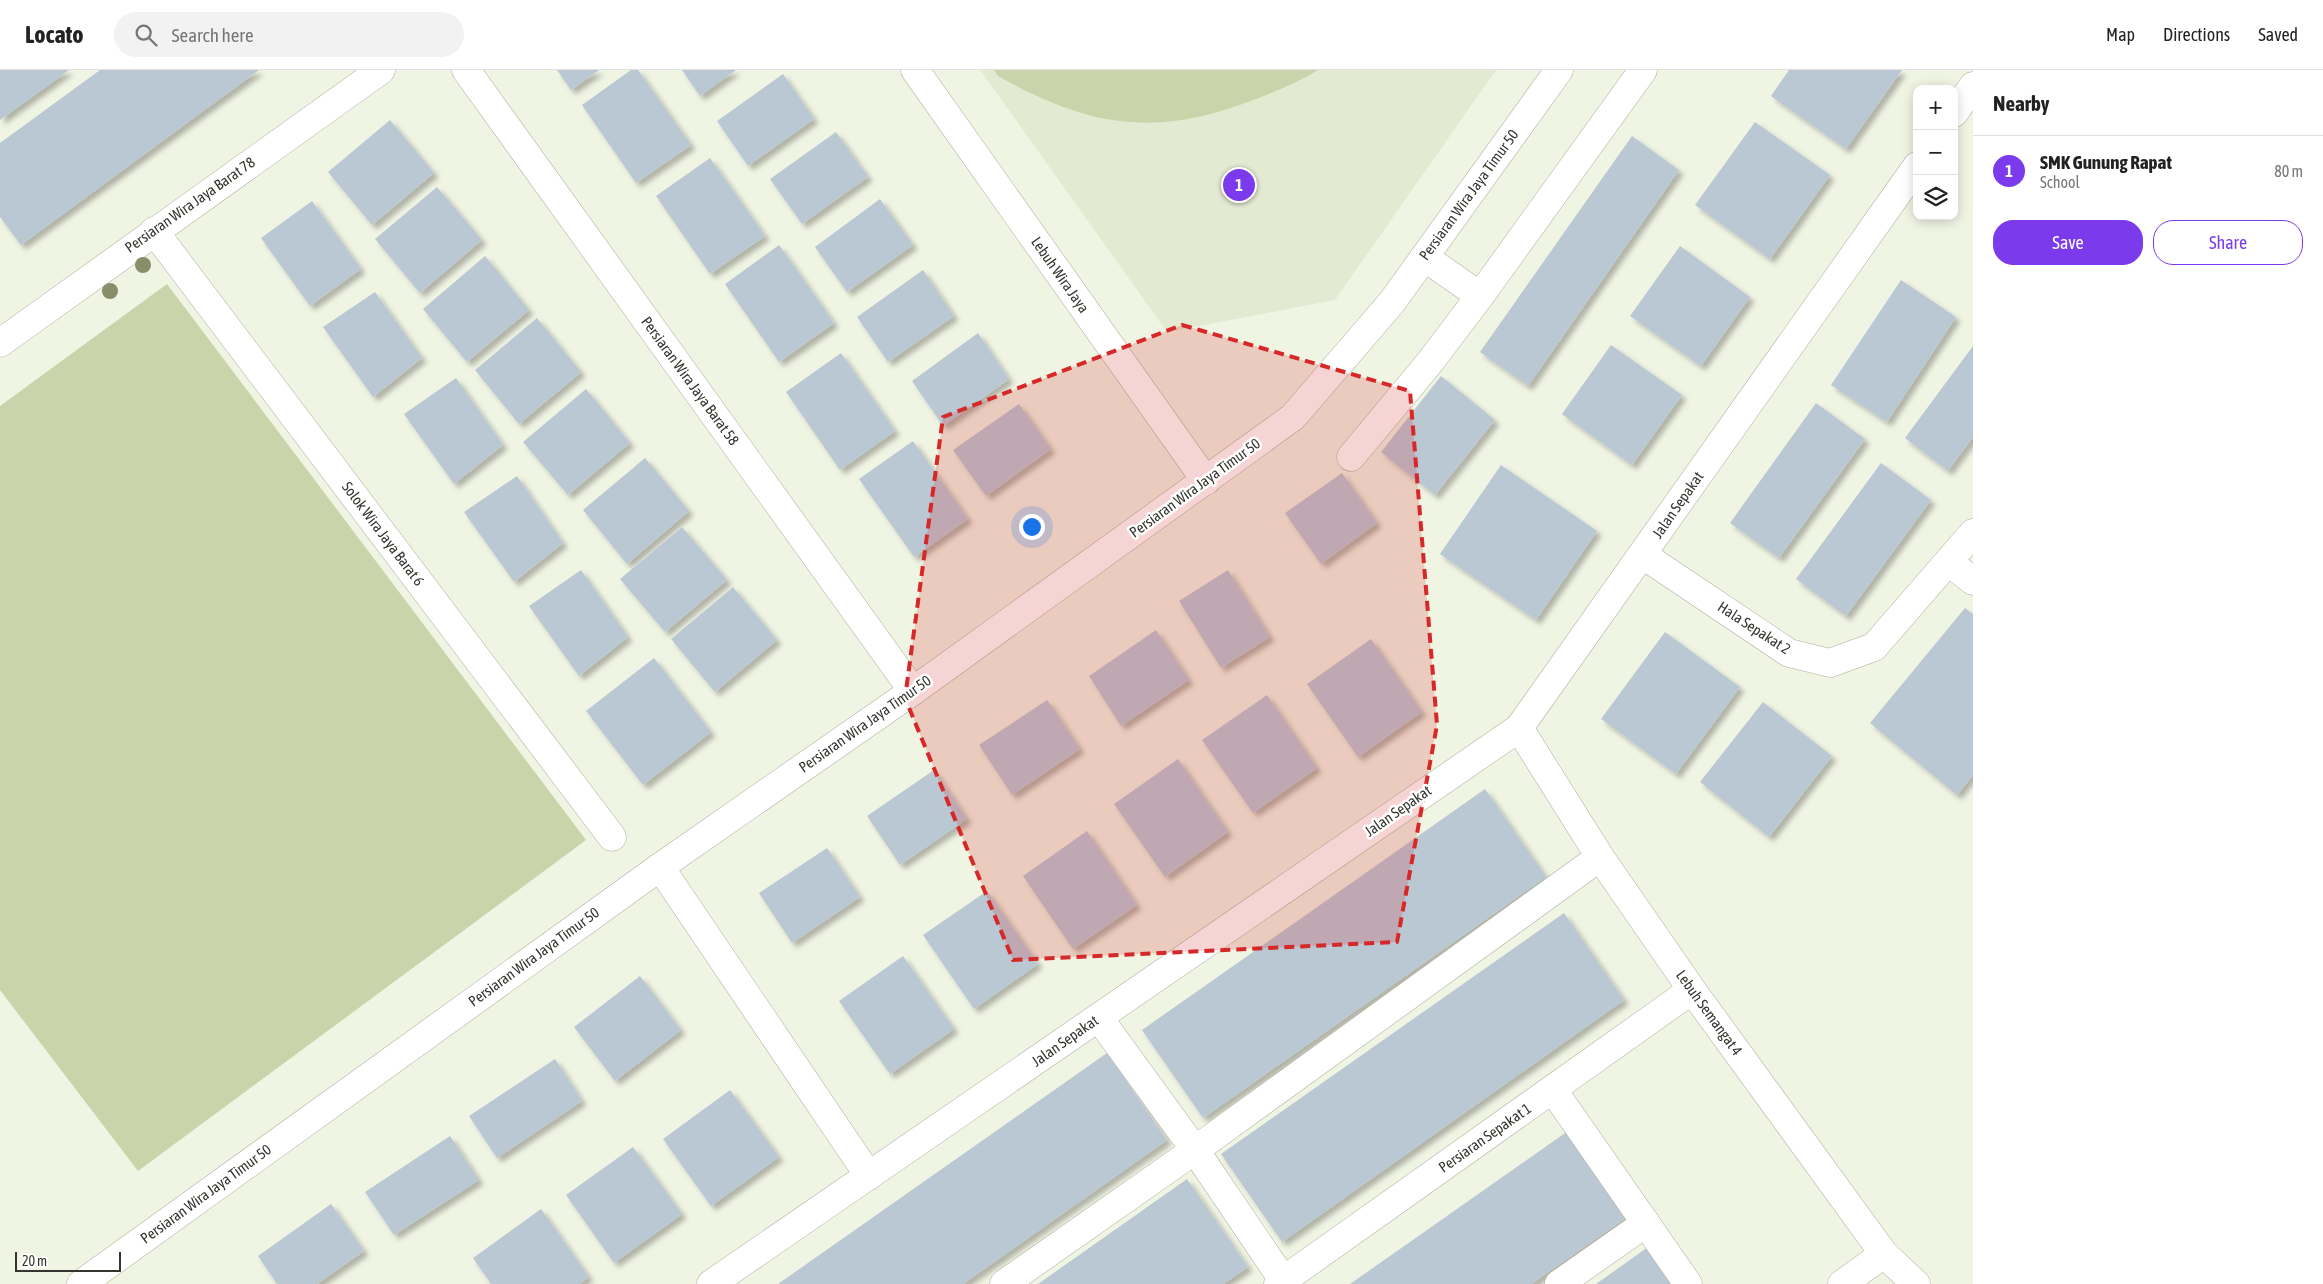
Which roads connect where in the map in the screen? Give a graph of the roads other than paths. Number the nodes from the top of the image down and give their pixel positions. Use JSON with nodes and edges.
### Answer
{"nodes":[{"id":1,"x":381,"y":70,"type":"edge"},
{"id":2,"x":466,"y":70,"type":"edge"},
{"id":3,"x":915,"y":70,"type":"edge"},
{"id":4,"x":1559,"y":70,"type":"edge"},
{"id":5,"x":1632,"y":74,"type":"edge"},
{"id":6,"x":1973,"y":86,"type":"edge"},
{"id":7,"x":1958,"y":107,"type":"edge"},
{"id":8,"x":1913,"y":172,"type":"edge"},
{"id":9,"x":154,"y":230,"type":"junction"},
{"id":10,"x":1424,"y":257,"type":"junction"},
{"id":11,"x":1480,"y":296,"type":"junction"},
{"id":12,"x":0,"y":342,"type":"edge"},
{"id":13,"x":1351,"y":457,"type":"dead end"},
{"id":14,"x":1206,"y":481,"type":"junction"},
{"id":15,"x":1973,"y":533,"type":"edge"},
{"id":16,"x":1643,"y":555,"type":"junction"},
{"id":17,"x":1949,"y":562,"type":"junction"},
{"id":18,"x":1973,"y":581,"type":"edge"},
{"id":19,"x":913,"y":691,"type":"junction"},
{"id":20,"x":1519,"y":728,"type":"junction"},
{"id":21,"x":612,"y":837,"type":"dead end"},
{"id":22,"x":1600,"y":857,"type":"junction"},
{"id":23,"x":660,"y":866,"type":"junction"},
{"id":24,"x":1692,"y":990,"type":"junction"},
{"id":25,"x":1099,"y":1018,"type":"junction"},
{"id":26,"x":1553,"y":1090,"type":"junction"},
{"id":27,"x":1195,"y":1150,"type":"junction"},
{"id":28,"x":869,"y":1176,"type":"junction"},
{"id":29,"x":1646,"y":1223,"type":"junction"},
{"id":30,"x":1884,"y":1254,"type":"junction"},
{"id":31,"x":1281,"y":1282,"type":"edge"},
{"id":32,"x":81,"y":1284,"type":"edge"},
{"id":33,"x":711,"y":1284,"type":"edge"},
{"id":34,"x":1004,"y":1284,"type":"edge"},
{"id":35,"x":1559,"y":1284,"type":"edge"},
{"id":36,"x":1688,"y":1284,"type":"edge"},
{"id":37,"x":1842,"y":1284,"type":"edge"},
{"id":38,"x":1916,"y":1284,"type":"edge"}],
"edges":[{"from":1,"to":9,"type":"street","name":"Persiaran Wira Jaya Barat 78"},
{"from":2,"to":19,"type":"street","name":"Persiaran Wira Jaya Barat 58"},
{"from":3,"to":14,"type":"street","name":"Lebuh Wira Jaya"},
{"from":4,"to":10,"type":"street","name":"Persiaran Wira Jaya Timur 50"},
{"from":5,"to":11,"type":"street"},
{"from":6,"to":7,"type":"street"},
{"from":8,"to":16,"type":"street","name":"Jalan Sepakat"},
{"from":9,"to":12,"type":"street","name":"Persiaran Wira Jaya Barat 78"},
{"from":9,"to":21,"type":"street","name":"Solok Wira Jaya Barat 6"},
{"from":10,"to":11,"type":"street"},
{"from":10,"to":14,"type":"street","name":"Persiaran Wira Jaya Timur 50"},
{"from":11,"to":13,"type":"street"},
{"from":14,"to":19,"type":"street","name":"Persiaran Wira Jaya Timur 50"},
{"from":15,"to":17,"type":"street","name":"Hala Sepakat 2"},
{"from":16,"to":17,"type":"street","name":"Hala Sepakat 2"},
{"from":16,"to":20,"type":"street","name":"Jalan Sepakat"},
{"from":17,"to":18,"type":"street"},
{"from":19,"to":23,"type":"street","name":"Persiaran Wira Jaya Timur 50"},
{"from":20,"to":22,"type":"street","name":"Lebuh Semangat 4"},
{"from":20,"to":25,"type":"street","name":"Jalan Sepakat"},
{"from":22,"to":24,"type":"street","name":"Lebuh Semangat 4"},
{"from":22,"to":27,"type":"street"},
{"from":23,"to":28,"type":"street"},
{"from":23,"to":32,"type":"street","name":"Persiaran Wira Jaya Timur 50"},
{"from":24,"to":26,"type":"street","name":"Persiaran Sepakat 1"},
{"from":24,"to":30,"type":"street","name":"Lebuh Semangat 4"},
{"from":25,"to":27,"type":"street"},
{"from":25,"to":28,"type":"street","name":"Jalan Sepakat"},
{"from":26,"to":29,"type":"street"},
{"from":26,"to":31,"type":"street","name":"Persiaran Sepakat 1"},
{"from":27,"to":31,"type":"street"},
{"from":27,"to":34,"type":"street"},
{"from":28,"to":33,"type":"street","name":"Jalan Sepakat"},
{"from":29,"to":35,"type":"street"},
{"from":29,"to":36,"type":"street"},
{"from":30,"to":37,"type":"street"},
{"from":30,"to":38,"type":"street","name":"Lebuh Semangat 4"}]}
